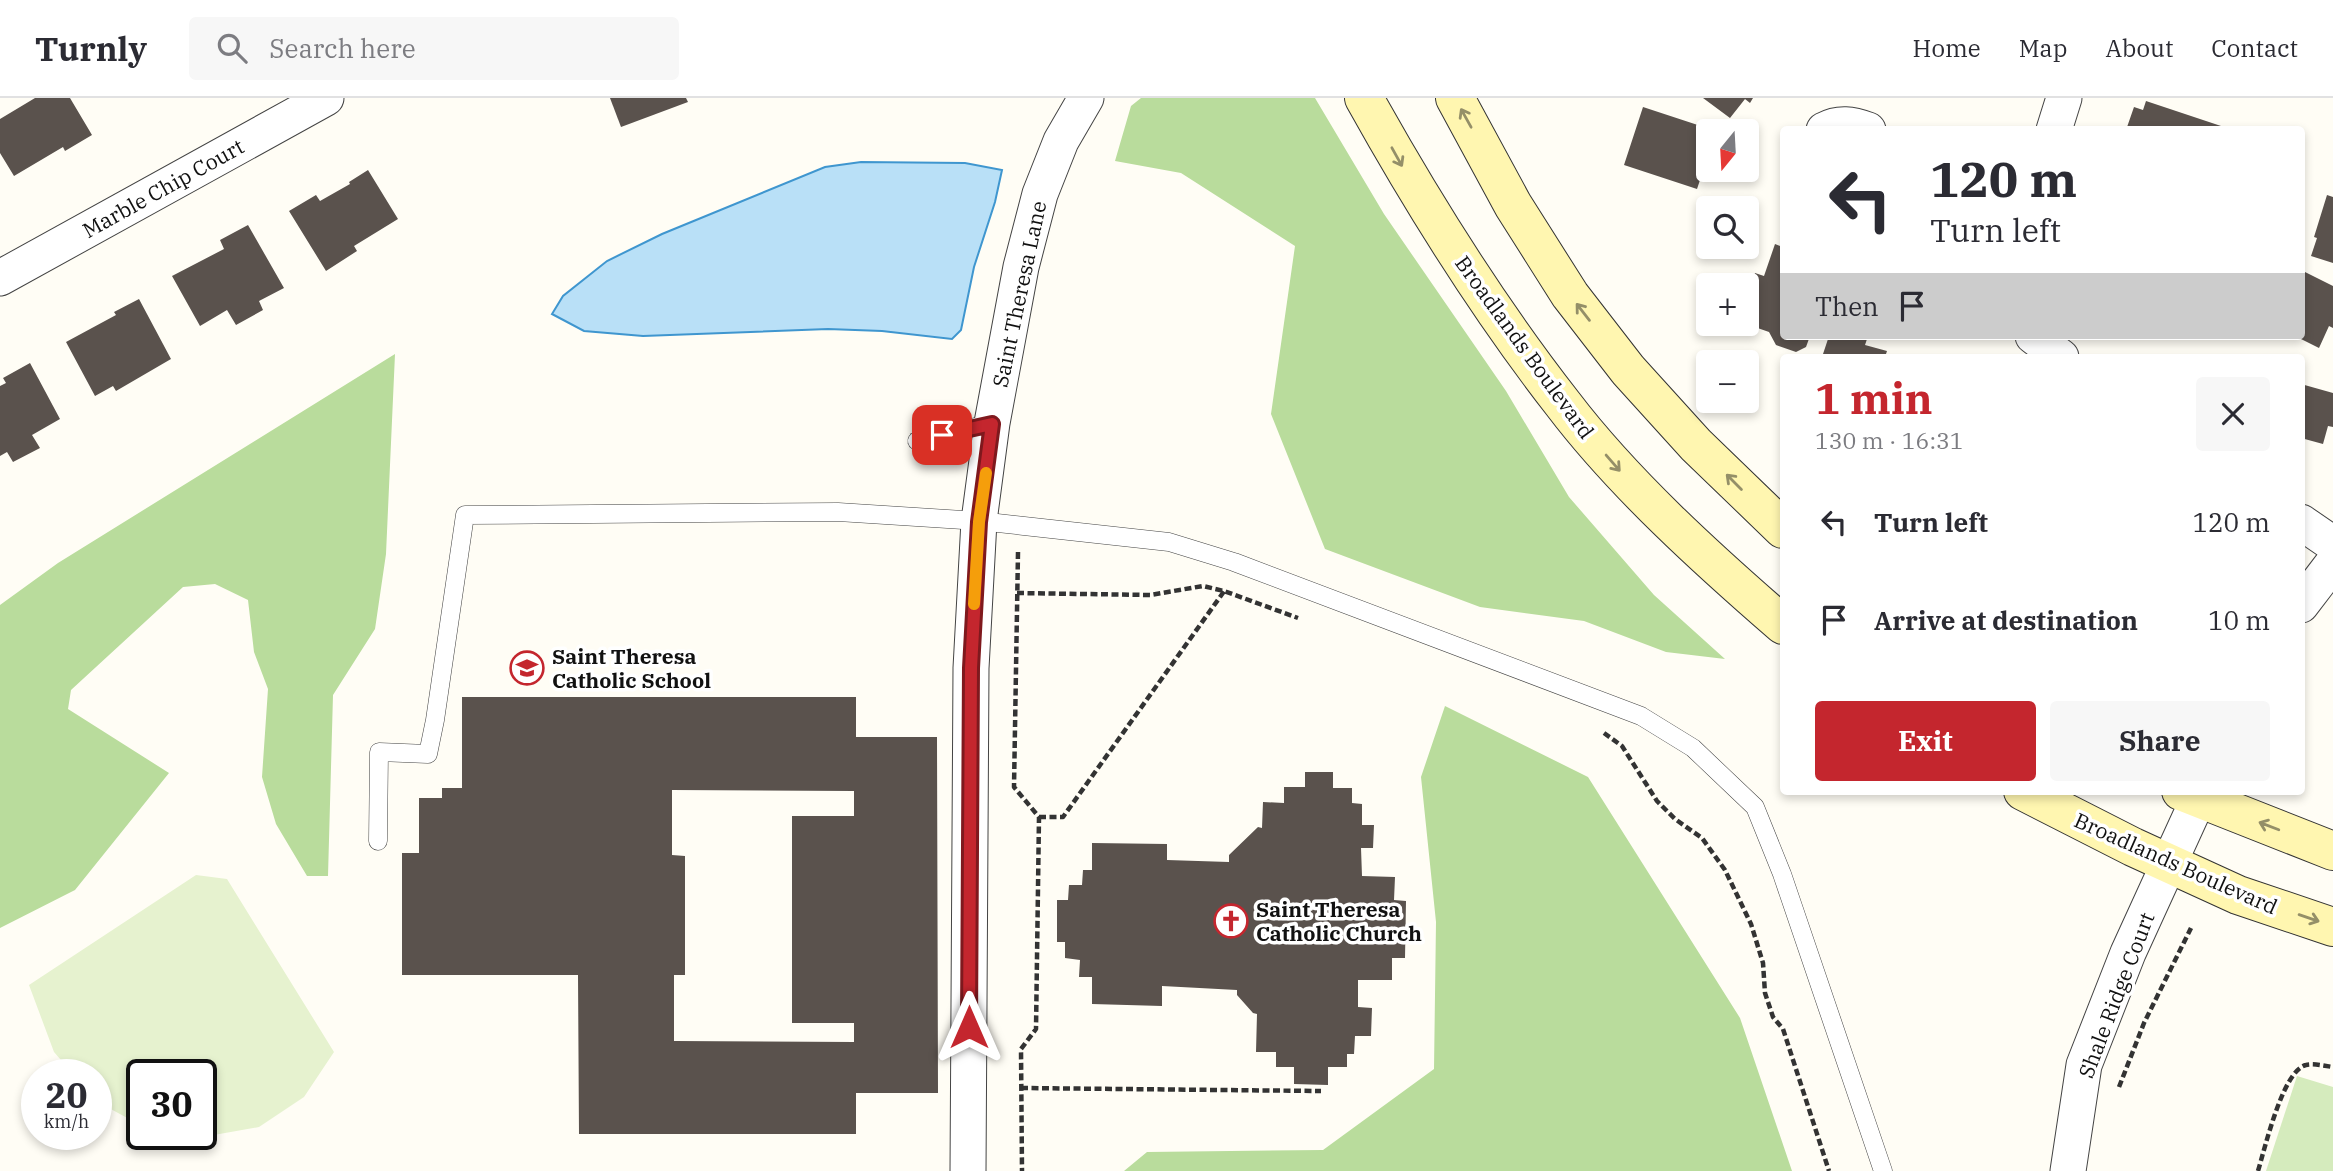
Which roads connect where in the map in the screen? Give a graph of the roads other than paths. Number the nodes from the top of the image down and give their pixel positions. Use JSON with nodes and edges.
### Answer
{"nodes":[{"id":1,"x":326,"y":98,"type":"edge"},
{"id":2,"x":1086,"y":98,"type":"edge"},
{"id":3,"x":1364,"y":98,"type":"edge"},
{"id":4,"x":1455,"y":98,"type":"edge"},
{"id":5,"x":2064,"y":98,"type":"edge"},
{"id":6,"x":1831,"y":126,"type":"edge"},
{"id":7,"x":1858,"y":126,"type":"edge"},
{"id":8,"x":2055,"y":126,"type":"edge"},
{"id":9,"x":0,"y":278,"type":"edge"},
{"id":10,"x":2038,"y":340,"type":"edge"},
{"id":11,"x":2057,"y":354,"type":"edge"},
{"id":12,"x":992,"y":424,"type":"junction"},
{"id":13,"x":917,"y":441,"type":"dead end"},
{"id":14,"x":979,"y":522,"type":"junction"},
{"id":15,"x":2305,"y":525,"type":"edge"},
{"id":16,"x":1780,"y":526,"type":"edge"},
{"id":17,"x":2333,"y":544,"type":"edge"},
{"id":18,"x":2333,"y":563,"type":"edge"},
{"id":19,"x":2305,"y":600,"type":"edge"},
{"id":20,"x":1780,"y":622,"type":"edge"},
{"id":21,"x":2030,"y":795,"type":"edge"},
{"id":22,"x":2194,"y":795,"type":"edge"},
{"id":23,"x":2196,"y":795,"type":"edge"},
{"id":24,"x":378,"y":841,"type":"dead end"},
{"id":25,"x":2333,"y":851,"type":"edge"},
{"id":26,"x":2169,"y":864,"type":"junction"},
{"id":27,"x":2333,"y":927,"type":"edge"},
{"id":28,"x":968,"y":1171,"type":"edge"},
{"id":29,"x":1883,"y":1171,"type":"edge"},
{"id":30,"x":2068,"y":1171,"type":"edge"}],
"edges":[{"from":1,"to":9,"type":"street","name":"Marble Chip Court"},
{"from":2,"to":12,"type":"street","name":"Saint Theresa Lane"},
{"from":3,"to":20,"type":"main road","name":"Broadlands Boulevard","one_way":true},
{"from":16,"to":4,"type":"main road","one_way":true},
{"from":5,"to":8,"type":"street"},
{"from":6,"to":7,"type":"street"},
{"from":10,"to":11,"type":"street"},
{"from":12,"to":13,"type":"lane"},
{"from":12,"to":14,"type":"street","name":"Saint Theresa Lane"},
{"from":14,"to":24,"type":"lane"},
{"from":14,"to":28,"type":"street","name":"Saint Theresa Lane"},
{"from":14,"to":29,"type":"lane"},
{"from":15,"to":17,"type":"street"},
{"from":18,"to":19,"type":"street"},
{"from":21,"to":26,"type":"main road","name":"Broadlands Boulevard"},
{"from":22,"to":26,"type":"street","name":"Shale Ridge Court"},
{"from":25,"to":23,"type":"main road","one_way":true},
{"from":26,"to":27,"type":"main road","name":"Broadlands Boulevard","one_way":true},
{"from":26,"to":30,"type":"street","name":"Shale Ridge Court"}]}
